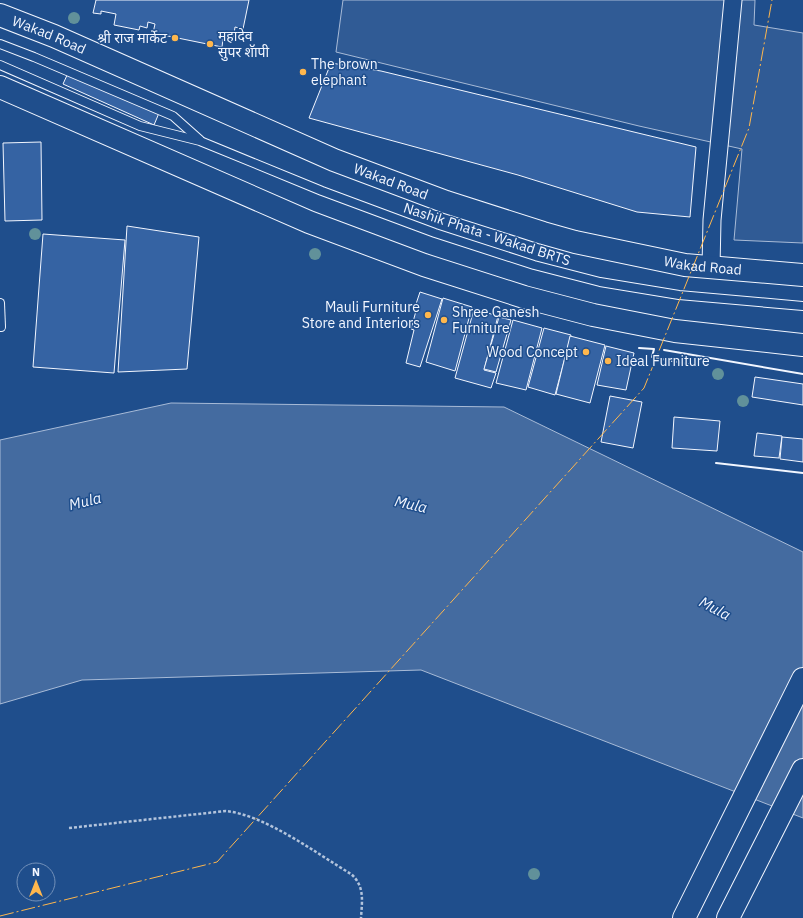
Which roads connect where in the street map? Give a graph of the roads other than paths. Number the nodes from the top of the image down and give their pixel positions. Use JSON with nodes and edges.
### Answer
{"nodes":[{"id":1,"x":733,"y":0,"type":"edge"},
{"id":2,"x":0,"y":15,"type":"edge"},
{"id":3,"x":0,"y":44,"type":"edge"},
{"id":4,"x":0,"y":65,"type":"edge"},
{"id":5,"x":0,"y":87,"type":"edge"},
{"id":6,"x":200,"y":141,"type":"junction"},
{"id":7,"x":711,"y":268,"type":"junction"},
{"id":8,"x":803,"y":275,"type":"edge"},
{"id":9,"x":0,"y":303,"type":"edge"},
{"id":10,"x":803,"y":306,"type":"edge"},
{"id":11,"x":1,"y":327,"type":"dead end"},
{"id":12,"x":803,"y":345,"type":"edge"},
{"id":13,"x":803,"y":679,"type":"edge"},
{"id":14,"x":803,"y":770,"type":"edge"},
{"id":15,"x":684,"y":918,"type":"edge"},
{"id":16,"x":728,"y":918,"type":"edge"}],
"edges":[{"from":1,"to":7,"type":"street"},
{"from":2,"to":7,"type":"main road","name":"Wakad Road"},
{"from":3,"to":6,"type":"lane","name":"Nashik Phata - Wakad BRTS"},
{"from":4,"to":6,"type":"lane","name":"Nashik Phata - Wakad BRTS"},
{"from":5,"to":12,"type":"main road"},
{"from":6,"to":10,"type":"lane","name":"Nashik Phata - Wakad BRTS"},
{"from":7,"to":8,"type":"main road","name":"Wakad Road"},
{"from":9,"to":11,"type":"lane"},
{"from":13,"to":15,"type":"main road"},
{"from":14,"to":16,"type":"main road"}]}
